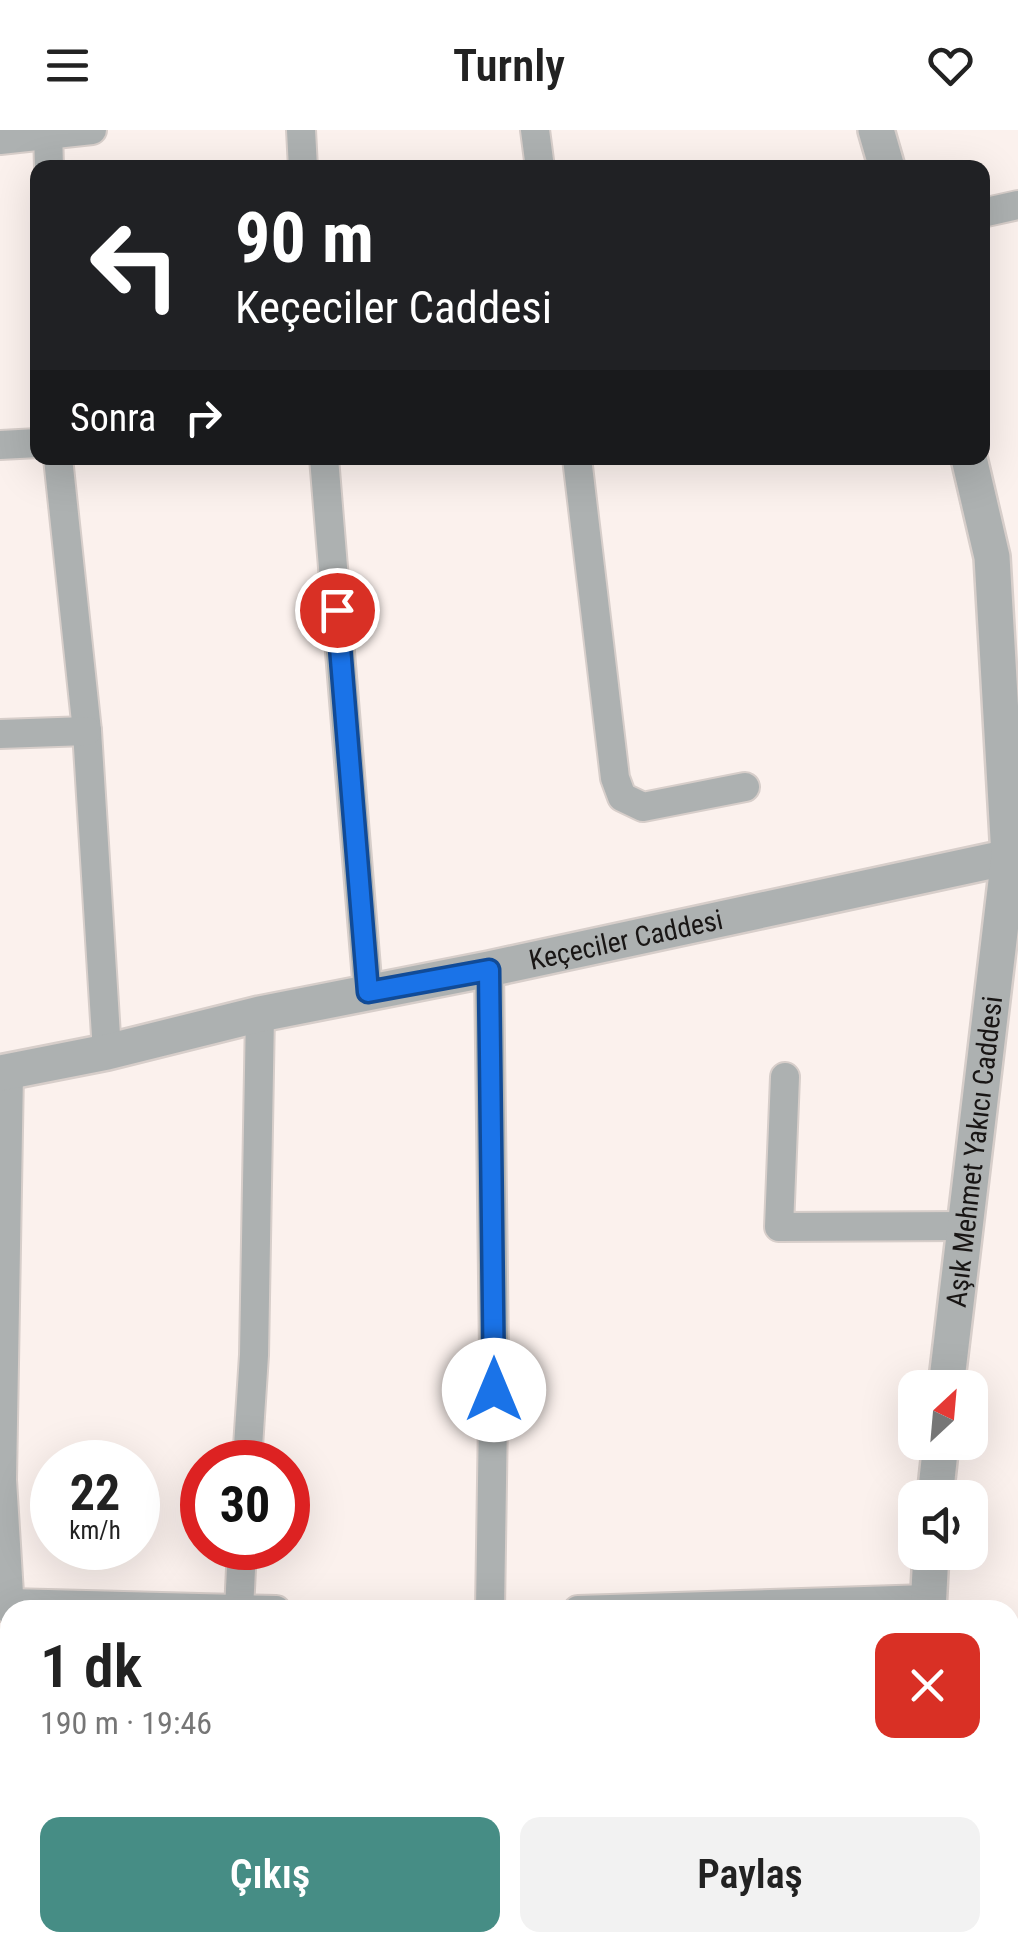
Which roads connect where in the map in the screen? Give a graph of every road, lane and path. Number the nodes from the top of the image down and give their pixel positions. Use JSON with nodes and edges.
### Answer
{"nodes":[{"id":1,"x":92,"y":130,"type":"edge"},
{"id":2,"x":301,"y":130,"type":"edge"},
{"id":3,"x":535,"y":130,"type":"edge"},
{"id":4,"x":876,"y":130,"type":"edge"},
{"id":5,"x":48,"y":132,"type":"edge"},
{"id":6,"x":0,"y":140,"type":"edge"},
{"id":7,"x":49,"y":160,"type":"edge"},
{"id":8,"x":303,"y":160,"type":"edge"},
{"id":9,"x":539,"y":160,"type":"edge"},
{"id":10,"x":885,"y":160,"type":"edge"},
{"id":11,"x":1018,"y":205,"type":"edge"},
{"id":12,"x":990,"y":211,"type":"edge"},
{"id":13,"x":30,"y":444,"type":"edge"},
{"id":14,"x":0,"y":445,"type":"edge"},
{"id":15,"x":59,"y":465,"type":"edge"},
{"id":16,"x":325,"y":465,"type":"edge"},
{"id":17,"x":578,"y":465,"type":"edge"},
{"id":18,"x":970,"y":465,"type":"edge"},
{"id":19,"x":87,"y":731,"type":"junction"},
{"id":20,"x":0,"y":734,"type":"edge"},
{"id":21,"x":745,"y":787,"type":"dead end"},
{"id":22,"x":1014,"y":856,"type":"edge"},
{"id":23,"x":489,"y":970,"type":"junction"},
{"id":24,"x":368,"y":992,"type":"junction"},
{"id":25,"x":260,"y":1014,"type":"junction"},
{"id":26,"x":106,"y":1052,"type":"junction"},
{"id":27,"x":4,"y":1073,"type":"edge"},
{"id":28,"x":785,"y":1077,"type":"dead end"},
{"id":29,"x":963,"y":1226,"type":"junction"},
{"id":30,"x":948,"y":1370,"type":"edge"},
{"id":31,"x":248,"y":1440,"type":"edge"},
{"id":32,"x":241,"y":1570,"type":"edge"},
{"id":33,"x":930,"y":1570,"type":"edge"},
{"id":34,"x":10,"y":1600,"type":"edge"},
{"id":35,"x":239,"y":1600,"type":"edge"},
{"id":36,"x":490,"y":1600,"type":"edge"},
{"id":37,"x":928,"y":1600,"type":"edge"}],
"edges":[{"from":1,"to":5,"type":"street"},
{"from":2,"to":8,"type":"street"},
{"from":3,"to":9,"type":"street"},
{"from":4,"to":10,"type":"street"},
{"from":5,"to":6,"type":"street"},
{"from":5,"to":7,"type":"street"},
{"from":11,"to":12,"type":"street"},
{"from":13,"to":14,"type":"street"},
{"from":15,"to":19,"type":"street"},
{"from":16,"to":24,"type":"street"},
{"from":17,"to":21,"type":"street"},
{"from":18,"to":22,"type":"street","name":"Aşık Mehmet Yakıcı Caddesi"},
{"from":19,"to":20,"type":"street"},
{"from":19,"to":26,"type":"street"},
{"from":22,"to":23,"type":"street","name":"Keçeciler Caddesi"},
{"from":22,"to":29,"type":"street","name":"Aşık Mehmet Yakıcı Caddesi"},
{"from":23,"to":24,"type":"street","name":"Keçeciler Caddesi"},
{"from":23,"to":36,"type":"street"},
{"from":24,"to":25,"type":"street","name":"Keçeciler Caddesi"},
{"from":25,"to":26,"type":"street","name":"Keçeciler Caddesi"},
{"from":25,"to":31,"type":"street"},
{"from":26,"to":27,"type":"street","name":"Keçeciler Caddesi"},
{"from":27,"to":34,"type":"street"},
{"from":28,"to":29,"type":"street"},
{"from":29,"to":30,"type":"street","name":"Aşık Mehmet Yakıcı Caddesi"},
{"from":32,"to":35,"type":"street"},
{"from":33,"to":37,"type":"street"}]}
